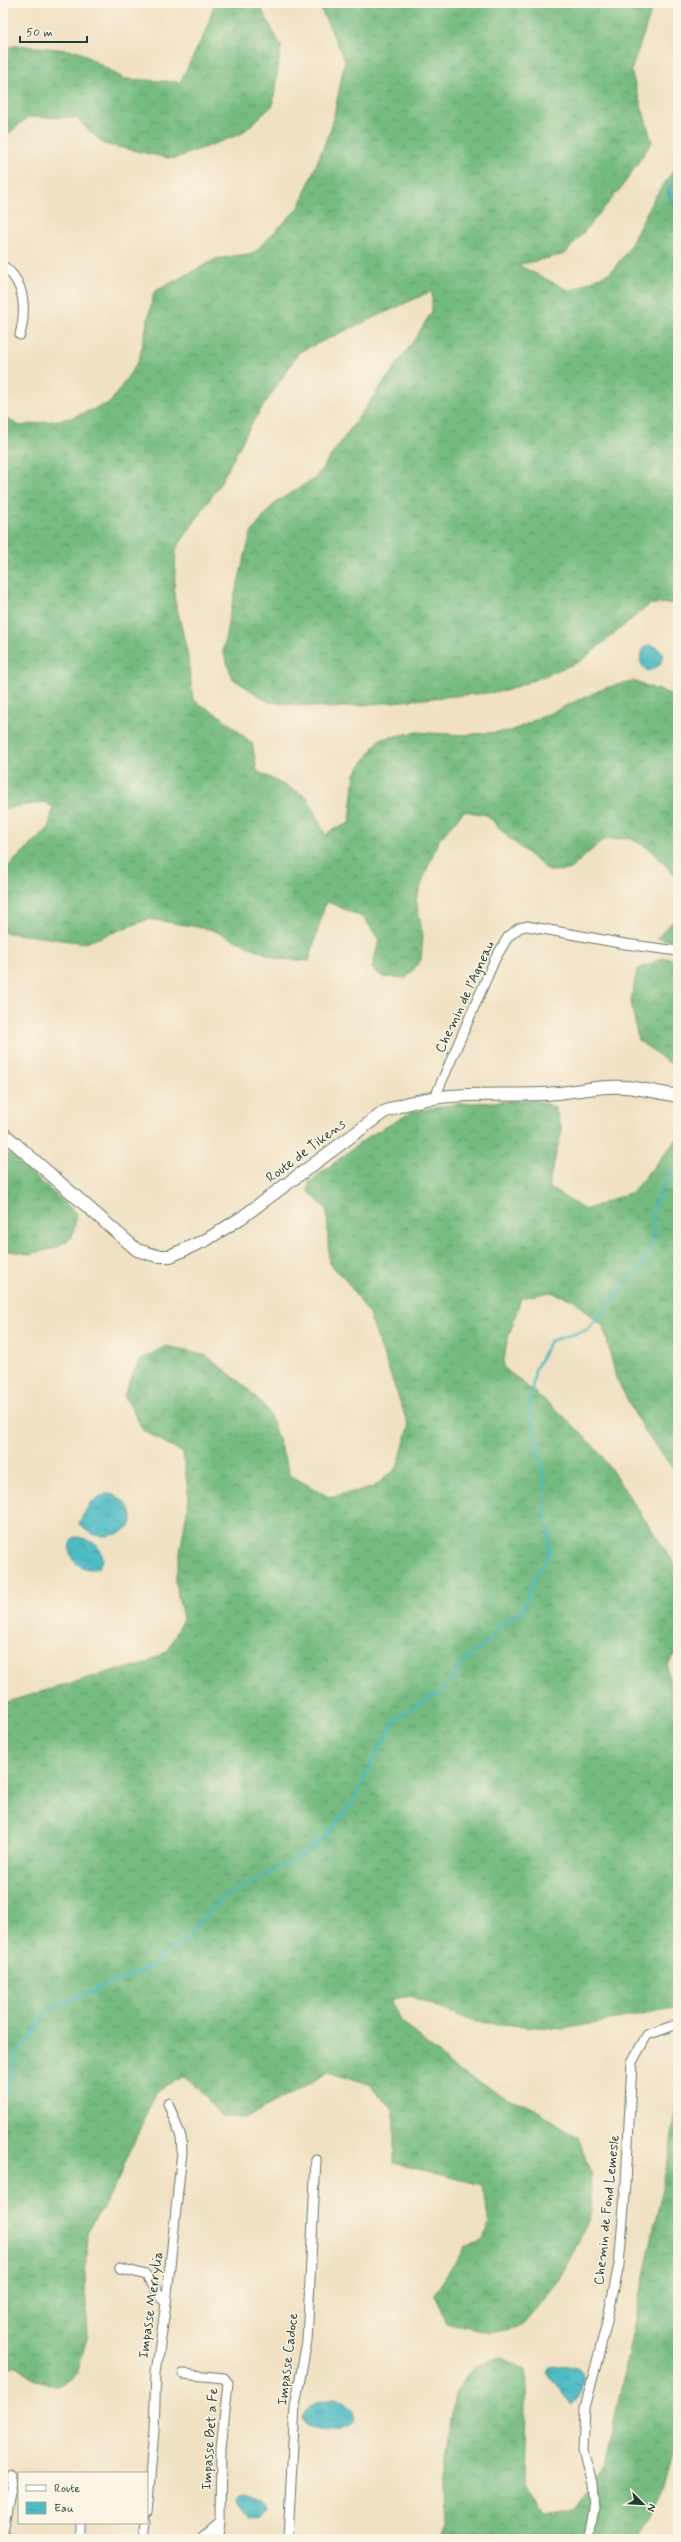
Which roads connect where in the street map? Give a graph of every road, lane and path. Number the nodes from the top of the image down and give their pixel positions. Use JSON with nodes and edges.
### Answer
{"nodes":[{"id":1,"x":3,"y":266,"type":"edge"},
{"id":2,"x":20,"y":335,"type":"dead end"},
{"id":3,"x":678,"y":951,"type":"edge"},
{"id":4,"x":678,"y":1096,"type":"edge"},
{"id":5,"x":435,"y":1097,"type":"junction"},
{"id":6,"x":3,"y":1133,"type":"edge"},
{"id":7,"x":678,"y":2024,"type":"edge"},
{"id":8,"x":168,"y":2103,"type":"dead end"},
{"id":9,"x":316,"y":2159,"type":"dead end"},
{"id":10,"x":120,"y":2268,"type":"dead end"},
{"id":11,"x":166,"y":2304,"type":"junction"},
{"id":12,"x":183,"y":2374,"type":"dead end"},
{"id":13,"x":13,"y":2475,"type":"dead end"},
{"id":14,"x":148,"y":2501,"type":"edge"},
{"id":15,"x":220,"y":2521,"type":"junction"},
{"id":16,"x":81,"y":2524,"type":"edge"},
{"id":17,"x":146,"y":2524,"type":"edge"},
{"id":18,"x":3,"y":2532,"type":"edge"},
{"id":19,"x":81,"y":2539,"type":"edge"},
{"id":20,"x":144,"y":2539,"type":"edge"},
{"id":21,"x":200,"y":2539,"type":"edge"},
{"id":22,"x":217,"y":2539,"type":"edge"},
{"id":23,"x":288,"y":2539,"type":"edge"},
{"id":24,"x":589,"y":2539,"type":"edge"}],
"edges":[{"from":1,"to":2,"type":"street"},
{"from":3,"to":5,"type":"street","name":"Chemin de l’Agneau"},
{"from":4,"to":5,"type":"street","name":"Route de Tikens"},
{"from":5,"to":6,"type":"street","name":"Route de Tikens"},
{"from":7,"to":24,"type":"street","name":"Chemin de Fond Lemesle"},
{"from":8,"to":11,"type":"street","name":"Impasse Merrylia"},
{"from":9,"to":23,"type":"street","name":"Impasse Cadoce"},
{"from":10,"to":11,"type":"street"},
{"from":11,"to":14,"type":"street","name":"Impasse Merrylia"},
{"from":12,"to":15,"type":"street","name":"Impasse Bet a Fe"},
{"from":13,"to":18,"type":"street"},
{"from":15,"to":21,"type":"street"},
{"from":15,"to":22,"type":"street","name":"Impasse Bet a Fe"},
{"from":16,"to":19,"type":"street"},
{"from":17,"to":20,"type":"street"}]}
